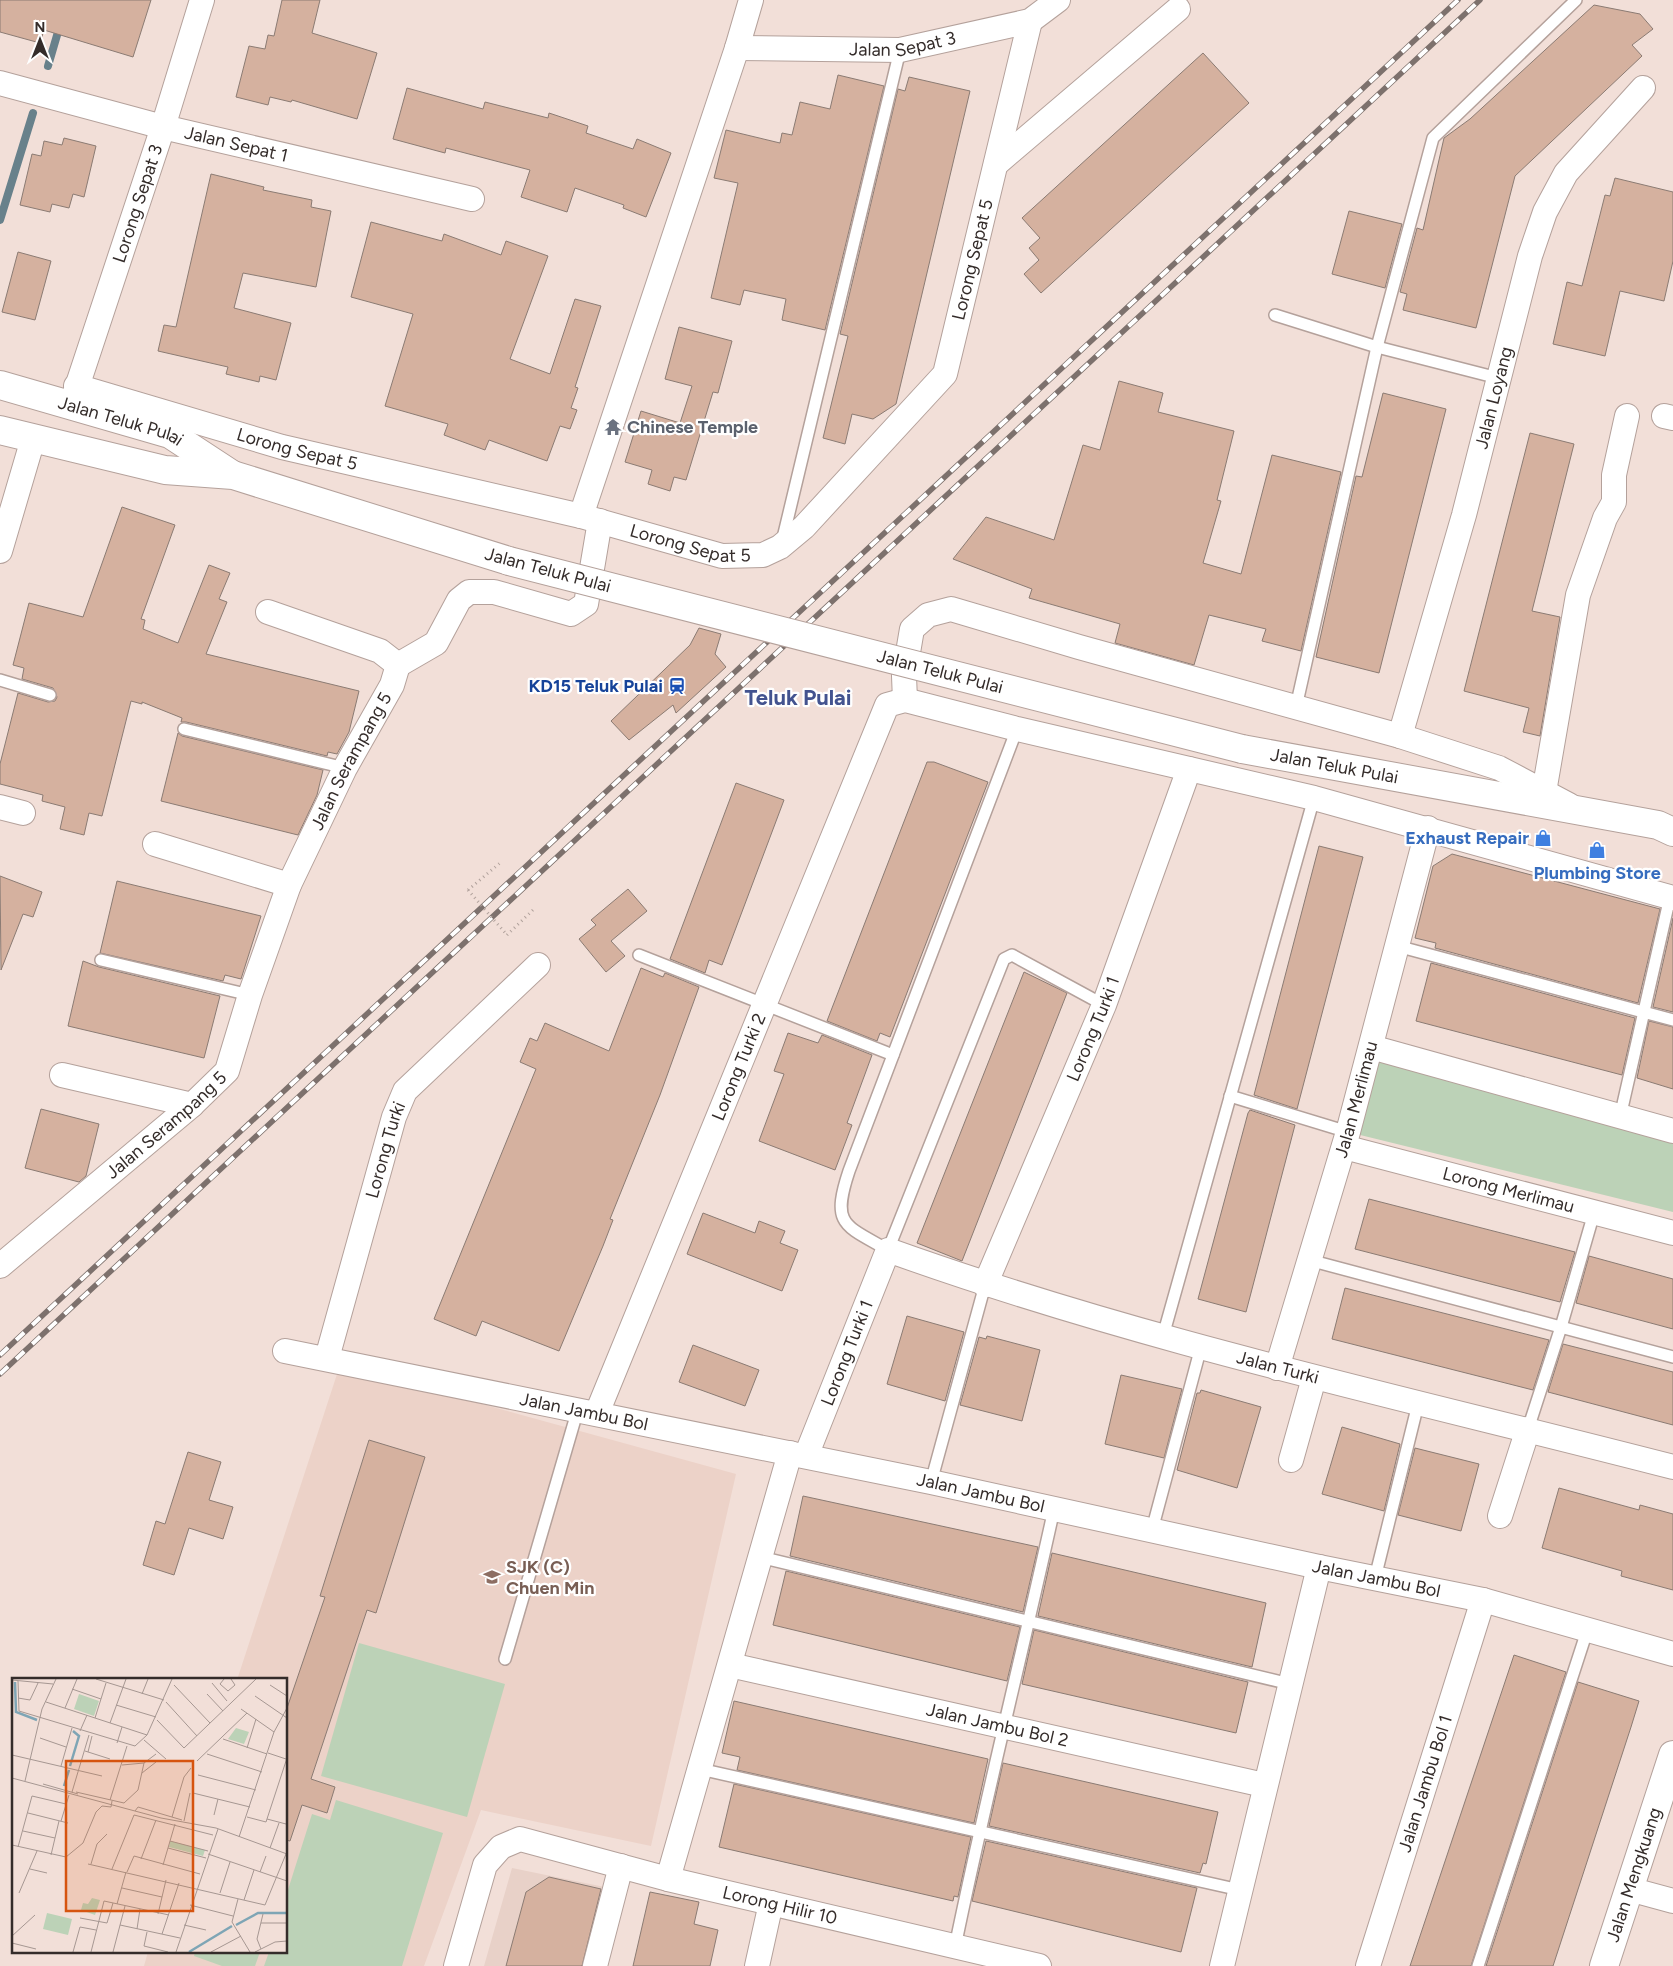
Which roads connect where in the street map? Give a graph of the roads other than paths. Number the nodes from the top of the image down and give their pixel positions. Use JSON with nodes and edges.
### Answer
{"nodes":[{"id":1,"x":202,"y":0,"type":"edge"},
{"id":2,"x":750,"y":0,"type":"edge"},
{"id":3,"x":1058,"y":0,"type":"edge"},
{"id":4,"x":1576,"y":0,"type":"edge"},
{"id":5,"x":1178,"y":9,"type":"dead end"},
{"id":6,"x":1030,"y":21,"type":"junction"},
{"id":7,"x":737,"y":48,"type":"junction"},
{"id":8,"x":900,"y":50,"type":"junction"},
{"id":9,"x":0,"y":83,"type":"edge"},
{"id":10,"x":1643,"y":88,"type":"dead end"},
{"id":11,"x":164,"y":127,"type":"junction"},
{"id":12,"x":996,"y":164,"type":"junction"},
{"id":13,"x":472,"y":199,"type":"dead end"},
{"id":14,"x":1275,"y":315,"type":"dead end"},
{"id":15,"x":1378,"y":347,"type":"junction"},
{"id":16,"x":1498,"y":378,"type":"junction"},
{"id":17,"x":0,"y":385,"type":"edge"},
{"id":18,"x":74,"y":396,"type":"junction"},
{"id":19,"x":1627,"y":416,"type":"dead end"},
{"id":20,"x":0,"y":430,"type":"edge"},
{"id":21,"x":33,"y":439,"type":"junction"},
{"id":22,"x":233,"y":475,"type":"junction"},
{"id":23,"x":590,"y":519,"type":"junction"},
{"id":24,"x":780,"y":547,"type":"junction"},
{"id":25,"x":0,"y":550,"type":"edge"},
{"id":26,"x":268,"y":612,"type":"dead end"},
{"id":27,"x":398,"y":665,"type":"junction"},
{"id":28,"x":0,"y":680,"type":"edge"},
{"id":29,"x":50,"y":695,"type":"dead end"},
{"id":30,"x":906,"y":700,"type":"junction"},
{"id":31,"x":1296,"y":708,"type":"junction"},
{"id":32,"x":184,"y":729,"type":"dead end"},
{"id":33,"x":1017,"y":729,"type":"junction"},
{"id":34,"x":1400,"y":736,"type":"junction"},
{"id":35,"x":344,"y":768,"type":"junction"},
{"id":36,"x":1189,"y":769,"type":"junction"},
{"id":37,"x":1544,"y":792,"type":"junction"},
{"id":38,"x":1314,"y":798,"type":"junction"},
{"id":39,"x":0,"y":807,"type":"edge"},
{"id":40,"x":1582,"y":812,"type":"junction"},
{"id":41,"x":23,"y":813,"type":"dead end"},
{"id":42,"x":1668,"y":826,"type":"edge"},
{"id":43,"x":1428,"y":828,"type":"junction"},
{"id":44,"x":155,"y":844,"type":"dead end"},
{"id":45,"x":289,"y":885,"type":"junction"},
{"id":46,"x":1672,"y":897,"type":"edge"},
{"id":47,"x":1397,"y":946,"type":"junction"},
{"id":48,"x":640,"y":955,"type":"dead end"},
{"id":49,"x":102,"y":960,"type":"dead end"},
{"id":50,"x":538,"y":965,"type":"dead end"},
{"id":51,"x":250,"y":995,"type":"junction"},
{"id":52,"x":764,"y":1002,"type":"junction"},
{"id":53,"x":1104,"y":1005,"type":"junction"},
{"id":54,"x":1644,"y":1012,"type":"junction"},
{"id":55,"x":1673,"y":1020,"type":"edge"},
{"id":56,"x":1372,"y":1047,"type":"junction"},
{"id":57,"x":893,"y":1055,"type":"junction"},
{"id":58,"x":62,"y":1075,"type":"dead end"},
{"id":59,"x":1230,"y":1096,"type":"junction"},
{"id":60,"x":192,"y":1105,"type":"junction"},
{"id":61,"x":1620,"y":1117,"type":"junction"},
{"id":62,"x":1673,"y":1131,"type":"edge"},
{"id":63,"x":1346,"y":1139,"type":"junction"},
{"id":64,"x":1594,"y":1213,"type":"junction"},
{"id":65,"x":1673,"y":1233,"type":"edge"},
{"id":66,"x":888,"y":1250,"type":"junction"},
{"id":67,"x":1310,"y":1260,"type":"junction"},
{"id":68,"x":0,"y":1266,"type":"edge"},
{"id":69,"x":985,"y":1285,"type":"junction"},
{"id":70,"x":1561,"y":1327,"type":"junction"},
{"id":71,"x":1163,"y":1336,"type":"junction"},
{"id":72,"x":1201,"y":1347,"type":"junction"},
{"id":73,"x":285,"y":1351,"type":"dead end"},
{"id":74,"x":1673,"y":1357,"type":"edge"},
{"id":75,"x":327,"y":1358,"type":"junction"},
{"id":76,"x":1277,"y":1368,"type":"junction"},
{"id":77,"x":1314,"y":1378,"type":"junction"},
{"id":78,"x":1418,"y":1404,"type":"junction"},
{"id":79,"x":588,"y":1411,"type":"junction"},
{"id":80,"x":1528,"y":1429,"type":"junction"},
{"id":81,"x":798,"y":1455,"type":"junction"},
{"id":82,"x":1291,"y":1460,"type":"dead end"},
{"id":83,"x":1673,"y":1467,"type":"edge"},
{"id":84,"x":931,"y":1482,"type":"junction"},
{"id":85,"x":1054,"y":1509,"type":"junction"},
{"id":86,"x":1500,"y":1516,"type":"dead end"},
{"id":87,"x":1152,"y":1530,"type":"junction"},
{"id":88,"x":760,"y":1557,"type":"junction"},
{"id":89,"x":1319,"y":1567,"type":"junction"},
{"id":90,"x":1375,"y":1578,"type":"junction"},
{"id":91,"x":1483,"y":1600,"type":"junction"},
{"id":92,"x":1030,"y":1620,"type":"junction"},
{"id":93,"x":1588,"y":1628,"type":"junction"},
{"id":94,"x":1673,"y":1654,"type":"edge"},
{"id":95,"x":505,"y":1658,"type":"dead end"},
{"id":96,"x":730,"y":1665,"type":"junction"},
{"id":97,"x":1290,"y":1684,"type":"junction"},
{"id":98,"x":1005,"y":1728,"type":"junction"},
{"id":99,"x":1673,"y":1755,"type":"edge"},
{"id":100,"x":700,"y":1769,"type":"junction"},
{"id":101,"x":1264,"y":1785,"type":"junction"},
{"id":102,"x":1668,"y":1788,"type":"edge"},
{"id":103,"x":979,"y":1831,"type":"junction"},
{"id":104,"x":621,"y":1866,"type":"junction"},
{"id":105,"x":668,"y":1879,"type":"junction"},
{"id":106,"x":1629,"y":1889,"type":"junction"},
{"id":107,"x":1240,"y":1890,"type":"junction"},
{"id":108,"x":1673,"y":1901,"type":"edge"},
{"id":109,"x":771,"y":1903,"type":"junction"},
{"id":110,"x":955,"y":1947,"type":"junction"},
{"id":111,"x":977,"y":1959,"type":"edge"},
{"id":112,"x":456,"y":1966,"type":"edge"},
{"id":113,"x":595,"y":1966,"type":"edge"},
{"id":114,"x":757,"y":1966,"type":"edge"},
{"id":115,"x":1039,"y":1966,"type":"edge"},
{"id":116,"x":1222,"y":1966,"type":"edge"},
{"id":117,"x":1368,"y":1966,"type":"edge"},
{"id":118,"x":1478,"y":1966,"type":"edge"},
{"id":119,"x":1604,"y":1966,"type":"edge"}],
"edges":[{"from":1,"to":11,"type":"street","name":"Lorong Sepat 3"},
{"from":2,"to":7,"type":"street"},
{"from":3,"to":6,"type":"street","name":"Jalan Sepat 3"},
{"from":4,"to":15,"type":"lane"},
{"from":5,"to":12,"type":"street"},
{"from":6,"to":8,"type":"street","name":"Jalan Sepat 3"},
{"from":6,"to":12,"type":"street","name":"Lorong Sepat 5"},
{"from":7,"to":8,"type":"street","name":"Jalan Sepat 3"},
{"from":7,"to":23,"type":"street"},
{"from":8,"to":24,"type":"lane"},
{"from":9,"to":11,"type":"street","name":"Jalan Sepat 1"},
{"from":10,"to":16,"type":"street","name":"Jalan Loyang"},
{"from":11,"to":13,"type":"street","name":"Jalan Sepat 1"},
{"from":11,"to":18,"type":"street","name":"Lorong Sepat 3"},
{"from":12,"to":24,"type":"street","name":"Lorong Sepat 5"},
{"from":14,"to":15,"type":"lane"},
{"from":15,"to":16,"type":"lane"},
{"from":15,"to":31,"type":"lane"},
{"from":16,"to":34,"type":"street","name":"Jalan Loyang"},
{"from":17,"to":18,"type":"main road","name":"Jalan Teluk Pulai"},
{"from":18,"to":22,"type":"main road","name":"Jalan Teluk Pulai"},
{"from":18,"to":23,"type":"street","name":"Lorong Sepat 5"},
{"from":19,"to":37,"type":"street"},
{"from":20,"to":21,"type":"main road","name":"Jalan Teluk Pulai"},
{"from":21,"to":22,"type":"main road","name":"Jalan Teluk Pulai"},
{"from":21,"to":25,"type":"street"},
{"from":22,"to":40,"type":"main road","name":"Jalan Teluk Pulai","bridge":true},
{"from":23,"to":24,"type":"street","name":"Lorong Sepat 5"},
{"from":23,"to":27,"type":"street"},
{"from":26,"to":27,"type":"street"},
{"from":27,"to":35,"type":"street","name":"Jalan Serampang 5"},
{"from":28,"to":29,"type":"lane"},
{"from":30,"to":31,"type":"street"},
{"from":30,"to":33,"type":"street"},
{"from":30,"to":52,"type":"street","name":"Lorong Turki 2"},
{"from":31,"to":34,"type":"street"},
{"from":32,"to":35,"type":"lane"},
{"from":33,"to":36,"type":"street"},
{"from":33,"to":57,"type":"lane"},
{"from":34,"to":37,"type":"street"},
{"from":35,"to":45,"type":"street","name":"Jalan Serampang 5"},
{"from":36,"to":38,"type":"street"},
{"from":36,"to":53,"type":"street","name":"Lorong Turki 1"},
{"from":37,"to":40,"type":"street"},
{"from":38,"to":43,"type":"street"},
{"from":38,"to":59,"type":"lane"},
{"from":39,"to":41,"type":"street"},
{"from":40,"to":42,"type":"main road","name":"Jalan Teluk Pulai"},
{"from":43,"to":46,"type":"street"},
{"from":43,"to":47,"type":"street","name":"Jalan Merlimau"},
{"from":44,"to":45,"type":"street"},
{"from":45,"to":51,"type":"street","name":"Jalan Serampang 5"},
{"from":46,"to":54,"type":"lane"},
{"from":47,"to":54,"type":"lane"},
{"from":47,"to":56,"type":"street","name":"Jalan Merlimau"},
{"from":48,"to":52,"type":"lane"},
{"from":49,"to":51,"type":"lane"},
{"from":50,"to":75,"type":"street","name":"Lorong Turki"},
{"from":51,"to":60,"type":"street","name":"Jalan Serampang 5"},
{"from":52,"to":57,"type":"lane"},
{"from":52,"to":79,"type":"street","name":"Lorong Turki 2"},
{"from":53,"to":66,"type":"lane"},
{"from":53,"to":69,"type":"street","name":"Lorong Turki 1"},
{"from":54,"to":55,"type":"lane"},
{"from":54,"to":61,"type":"lane"},
{"from":56,"to":61,"type":"street"},
{"from":56,"to":63,"type":"street","name":"Jalan Merlimau"},
{"from":57,"to":66,"type":"lane"},
{"from":58,"to":60,"type":"street"},
{"from":59,"to":63,"type":"lane"},
{"from":59,"to":71,"type":"lane"},
{"from":60,"to":68,"type":"street","name":"Jalan Serampang 5"},
{"from":61,"to":62,"type":"street"},
{"from":63,"to":64,"type":"street","name":"Lorong Merlimau"},
{"from":63,"to":67,"type":"street","name":"Jalan Merlimau"},
{"from":64,"to":65,"type":"street","name":"Lorong Merlimau"},
{"from":64,"to":70,"type":"lane"},
{"from":66,"to":69,"type":"street","name":"Jalan Turki"},
{"from":66,"to":81,"type":"street","name":"Lorong Turki 1"},
{"from":67,"to":70,"type":"lane"},
{"from":67,"to":76,"type":"street","name":"Jalan Merlimau"},
{"from":69,"to":71,"type":"street","name":"Jalan Turki"},
{"from":69,"to":84,"type":"lane"},
{"from":70,"to":74,"type":"lane"},
{"from":70,"to":80,"type":"lane"},
{"from":71,"to":72,"type":"street","name":"Jalan Turki"},
{"from":72,"to":76,"type":"street","name":"Jalan Turki"},
{"from":72,"to":87,"type":"lane"},
{"from":73,"to":75,"type":"street","name":"Jalan Jambu Bol"},
{"from":75,"to":79,"type":"street","name":"Jalan Jambu Bol"},
{"from":76,"to":77,"type":"street","name":"Jalan Turki"},
{"from":77,"to":78,"type":"street","name":"Jalan Turki"},
{"from":77,"to":82,"type":"street"},
{"from":78,"to":80,"type":"street","name":"Jalan Turki"},
{"from":78,"to":90,"type":"lane"},
{"from":79,"to":81,"type":"street","name":"Jalan Jambu Bol"},
{"from":79,"to":95,"type":"lane"},
{"from":80,"to":83,"type":"street","name":"Jalan Turki"},
{"from":80,"to":86,"type":"street"},
{"from":81,"to":84,"type":"street","name":"Jalan Jambu Bol"},
{"from":81,"to":88,"type":"street","name":"Lorong Turki 1"},
{"from":84,"to":85,"type":"street","name":"Jalan Jambu Bol"},
{"from":85,"to":87,"type":"street","name":"Jalan Jambu Bol"},
{"from":85,"to":92,"type":"lane"},
{"from":87,"to":89,"type":"street","name":"Jalan Jambu Bol"},
{"from":88,"to":92,"type":"lane"},
{"from":88,"to":96,"type":"street","name":"Lorong Turki 1"},
{"from":89,"to":90,"type":"street","name":"Jalan Jambu Bol"},
{"from":89,"to":97,"type":"street"},
{"from":90,"to":91,"type":"street","name":"Jalan Jambu Bol"},
{"from":91,"to":93,"type":"street","name":"Jalan Jambu Bol"},
{"from":91,"to":117,"type":"street","name":"Jalan Jambu Bol 1"},
{"from":92,"to":97,"type":"lane"},
{"from":92,"to":98,"type":"lane"},
{"from":93,"to":94,"type":"street","name":"Jalan Jambu Bol"},
{"from":93,"to":118,"type":"lane"},
{"from":96,"to":98,"type":"street","name":"Jalan Jambu Bol 2"},
{"from":96,"to":100,"type":"street","name":"Lorong Turki 1"},
{"from":97,"to":101,"type":"street"},
{"from":98,"to":101,"type":"street","name":"Jalan Jambu Bol 2"},
{"from":98,"to":103,"type":"lane"},
{"from":99,"to":102,"type":"main road","name":"Jalan Mengkuang"},
{"from":100,"to":103,"type":"lane"},
{"from":100,"to":105,"type":"street","name":"Lorong Turki 1"},
{"from":101,"to":107,"type":"street"},
{"from":102,"to":106,"type":"main road","name":"Jalan Mengkuang"},
{"from":103,"to":107,"type":"lane"},
{"from":103,"to":110,"type":"lane"},
{"from":104,"to":105,"type":"street","name":"Lorong Hilir 10"},
{"from":104,"to":112,"type":"street","name":"Lorong Hilir 10"},
{"from":104,"to":113,"type":"street"},
{"from":105,"to":109,"type":"street","name":"Lorong Hilir 10"},
{"from":106,"to":108,"type":"street"},
{"from":106,"to":119,"type":"main road","name":"Jalan Mengkuang"},
{"from":107,"to":116,"type":"street"},
{"from":109,"to":110,"type":"street","name":"Lorong Hilir 10"},
{"from":109,"to":114,"type":"street"},
{"from":110,"to":111,"type":"street","name":"Lorong Hilir 10"},
{"from":111,"to":115,"type":"street","name":"Lorong Hilir 10"}]}
